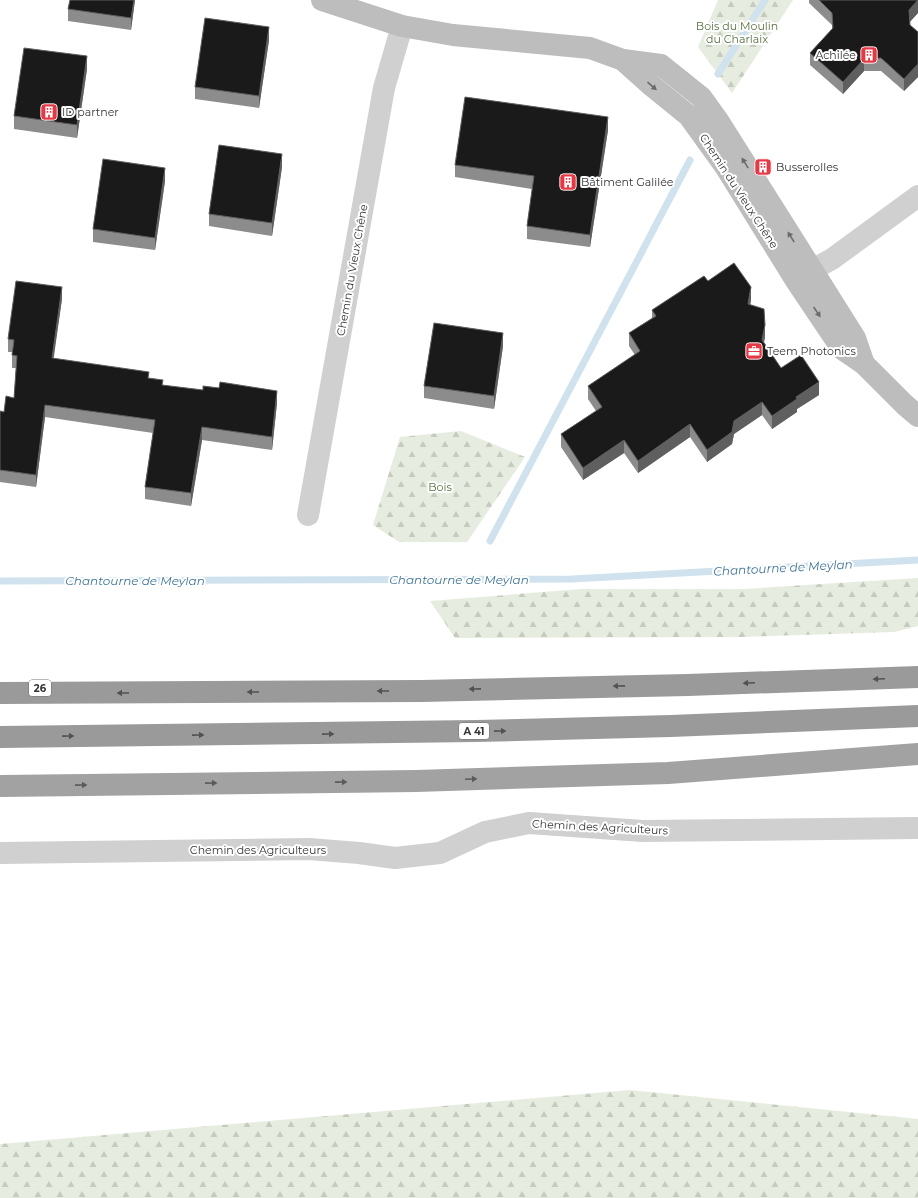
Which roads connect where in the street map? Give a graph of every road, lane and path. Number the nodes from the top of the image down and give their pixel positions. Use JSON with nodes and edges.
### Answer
{"nodes":[{"id":1,"x":322,"y":0,"type":"edge"},
{"id":2,"x":402,"y":26,"type":"junction"},
{"id":3,"x":918,"y":196,"type":"edge"},
{"id":4,"x":804,"y":275,"type":"junction"},
{"id":5,"x":918,"y":416,"type":"edge"},
{"id":6,"x":308,"y":515,"type":"dead end"},
{"id":7,"x":918,"y":677,"type":"edge"},
{"id":8,"x":0,"y":684,"type":"edge"},
{"id":9,"x":0,"y":693,"type":"edge"},
{"id":10,"x":79,"y":693,"type":"junction"},
{"id":11,"x":918,"y":716,"type":"edge"},
{"id":12,"x":0,"y":737,"type":"edge"},
{"id":13,"x":918,"y":754,"type":"edge"},
{"id":14,"x":0,"y":786,"type":"edge"},
{"id":15,"x":58,"y":786,"type":"junction"},
{"id":16,"x":0,"y":795,"type":"edge"},
{"id":17,"x":918,"y":828,"type":"edge"},
{"id":18,"x":0,"y":853,"type":"edge"}],
"edges":[{"from":1,"to":2,"type":"main road","name":"Chemin du Vieux Chêne"},
{"from":2,"to":4,"type":"main road","name":"Chemin du Vieux Chêne"},
{"from":2,"to":6,"type":"street","name":"Chemin du Vieux Chêne"},
{"from":3,"to":4,"type":"street"},
{"from":4,"to":5,"type":"main road","name":"Chemin du Vieux Chêne"},
{"from":7,"to":10,"type":"highway","one_way":true},
{"from":8,"to":10,"type":"highway","number":"26"},
{"from":9,"to":10,"type":"highway"},
{"from":12,"to":11,"type":"highway","number":"A 41","one_way":true},
{"from":15,"to":13,"type":"highway","one_way":true},
{"from":14,"to":15,"type":"highway"},
{"from":15,"to":16,"type":"highway"},
{"from":17,"to":18,"type":"street","name":"Chemin des Agriculteurs"}]}
